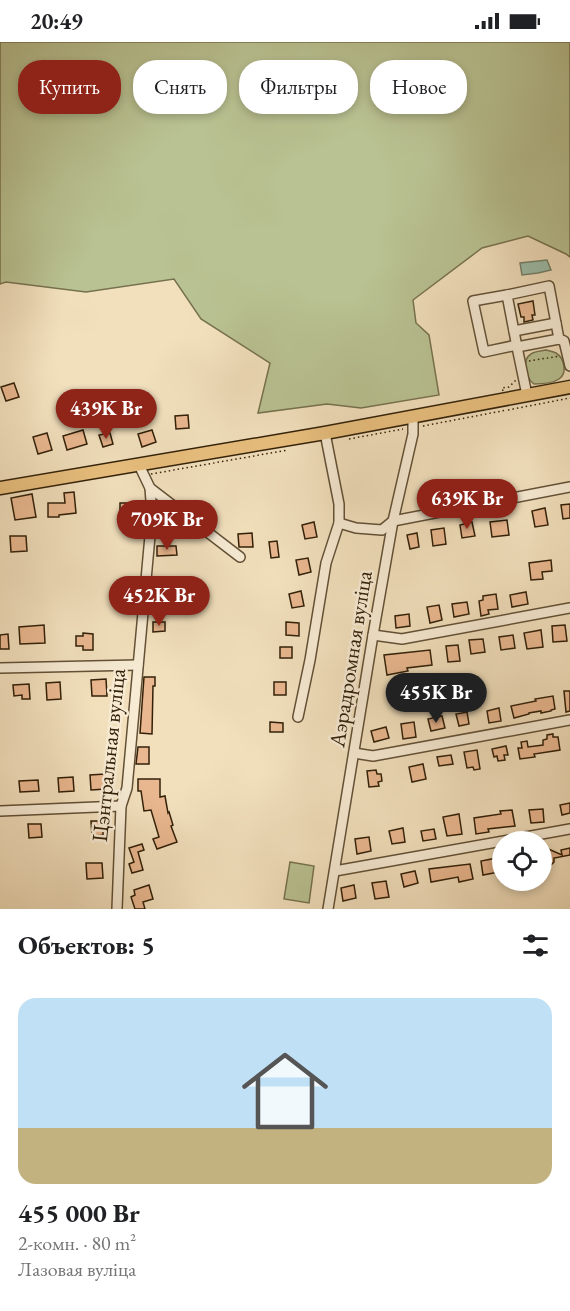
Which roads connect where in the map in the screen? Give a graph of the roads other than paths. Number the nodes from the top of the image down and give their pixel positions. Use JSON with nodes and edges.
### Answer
{"nodes":[{"id":1,"x":507,"y":295,"type":"junction"},
{"id":2,"x":558,"y":332,"type":"junction"},
{"id":3,"x":516,"y":341,"type":"junction"},
{"id":4,"x":570,"y":366,"type":"edge"},
{"id":5,"x":570,"y":387,"type":"edge"},
{"id":6,"x":527,"y":395,"type":"junction"},
{"id":7,"x":413,"y":416,"type":"junction"},
{"id":8,"x":325,"y":433,"type":"junction"},
{"id":9,"x":140,"y":465,"type":"junction"},
{"id":10,"x":570,"y":487,"type":"edge"},
{"id":11,"x":0,"y":488,"type":"edge"},
{"id":12,"x":150,"y":488,"type":"junction"},
{"id":13,"x":393,"y":521,"type":"junction"},
{"id":14,"x":339,"y":523,"type":"junction"},
{"id":15,"x":240,"y":557,"type":"dead end"},
{"id":16,"x":570,"y":608,"type":"edge"},
{"id":17,"x":373,"y":635,"type":"junction"},
{"id":18,"x":138,"y":665,"type":"junction"},
{"id":19,"x":0,"y":668,"type":"edge"},
{"id":20,"x":297,"y":717,"type":"dead end"},
{"id":21,"x":570,"y":720,"type":"edge"},
{"id":22,"x":354,"y":753,"type":"junction"},
{"id":23,"x":121,"y":806,"type":"junction"},
{"id":24,"x":0,"y":811,"type":"edge"},
{"id":25,"x":570,"y":829,"type":"edge"},
{"id":26,"x":335,"y":871,"type":"junction"},
{"id":27,"x":117,"y":909,"type":"edge"},
{"id":28,"x":328,"y":909,"type":"edge"}],
"edges":[{"from":1,"to":2,"type":"street"},
{"from":1,"to":3,"type":"street"},
{"from":1,"to":3,"type":"street"},
{"from":2,"to":3,"type":"street"},
{"from":2,"to":3,"type":"street"},
{"from":2,"to":4,"type":"street"},
{"from":3,"to":6,"type":"street"},
{"from":5,"to":6,"type":"main road"},
{"from":6,"to":7,"type":"main road"},
{"from":7,"to":8,"type":"main road"},
{"from":7,"to":13,"type":"street","name":"Аэрадромная вуліца"},
{"from":8,"to":9,"type":"main road"},
{"from":8,"to":14,"type":"street"},
{"from":9,"to":11,"type":"main road"},
{"from":9,"to":12,"type":"street","name":"Цэнтральная вуліца"},
{"from":10,"to":13,"type":"street"},
{"from":12,"to":15,"type":"street"},
{"from":12,"to":18,"type":"street","name":"Цэнтральная вуліца"},
{"from":13,"to":14,"type":"street"},
{"from":13,"to":17,"type":"street","name":"Аэрадромная вуліца"},
{"from":14,"to":20,"type":"street"},
{"from":16,"to":17,"type":"street"},
{"from":17,"to":22,"type":"street","name":"Аэрадромная вуліца"},
{"from":18,"to":19,"type":"street"},
{"from":18,"to":23,"type":"street","name":"Цэнтральная вуліца"},
{"from":21,"to":22,"type":"street"},
{"from":22,"to":26,"type":"street","name":"Аэрадромная вуліца"},
{"from":23,"to":24,"type":"street"},
{"from":23,"to":27,"type":"street","name":"Цэнтральная вуліца"},
{"from":25,"to":26,"type":"street"},
{"from":26,"to":28,"type":"street","name":"Аэрадромная вуліца"}]}
